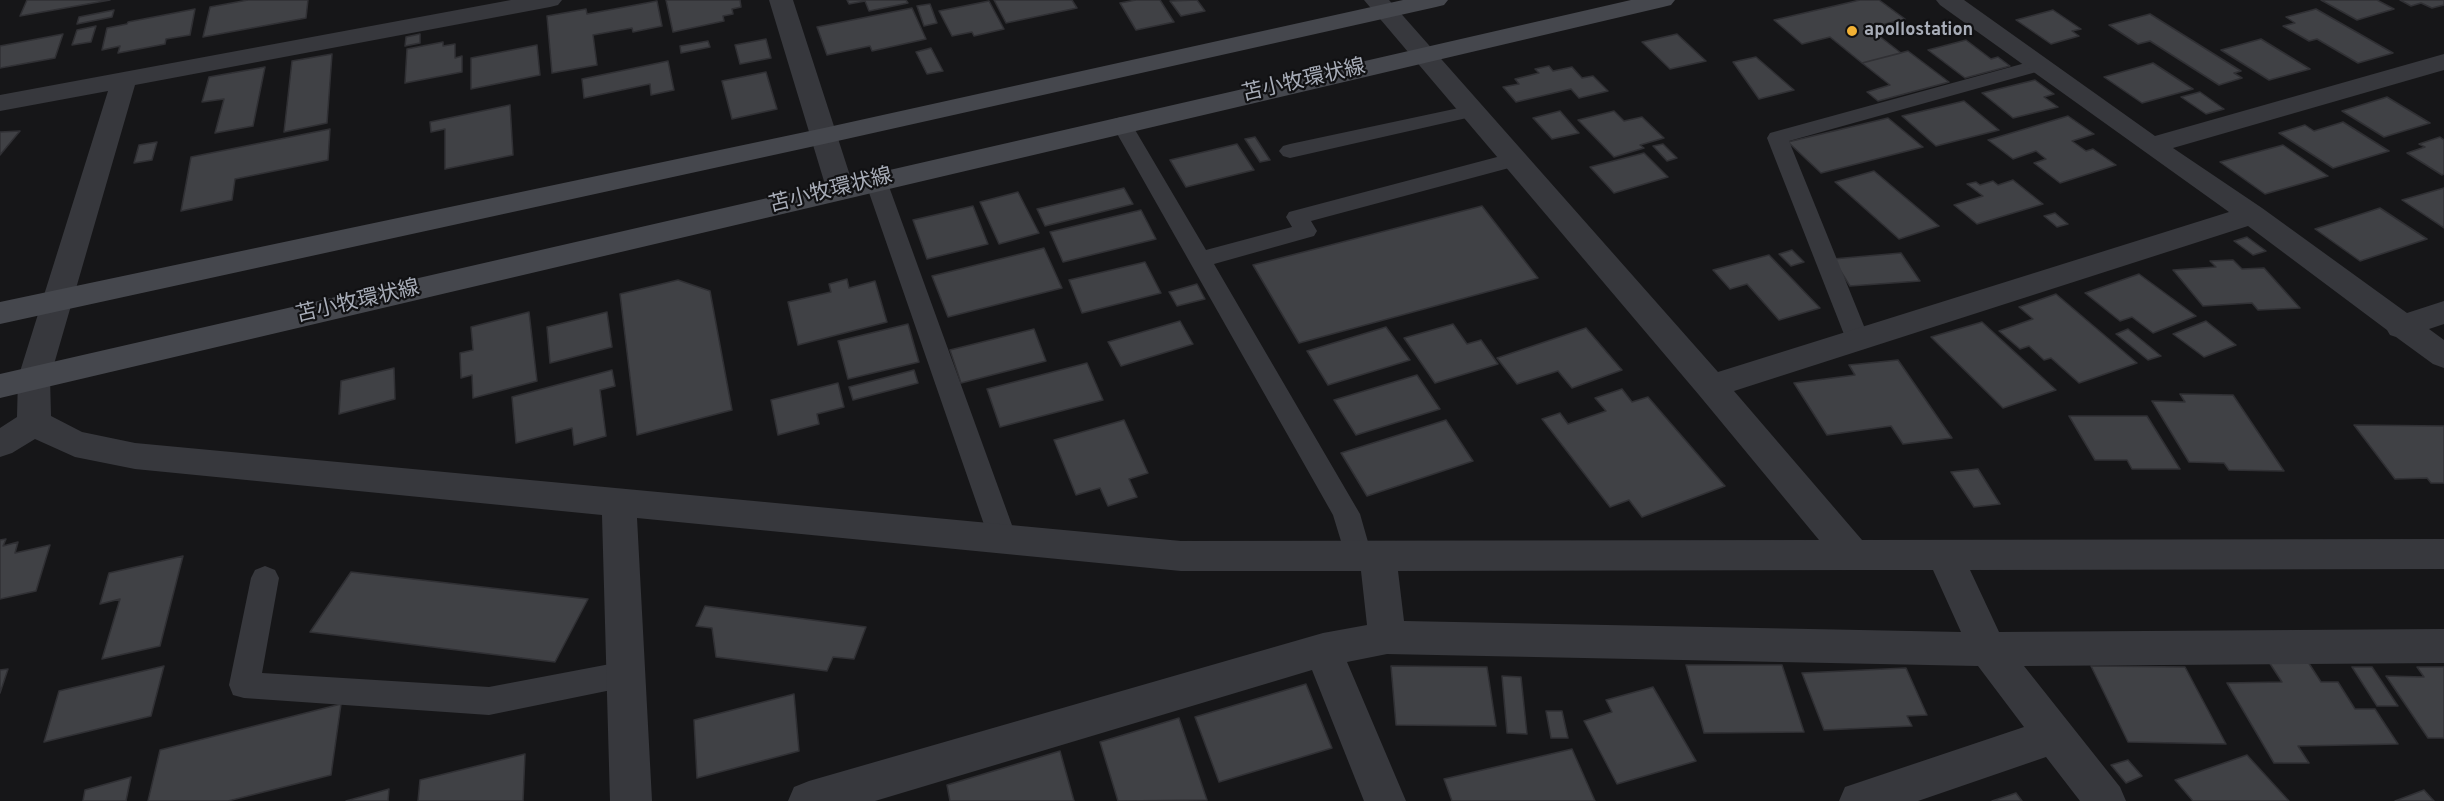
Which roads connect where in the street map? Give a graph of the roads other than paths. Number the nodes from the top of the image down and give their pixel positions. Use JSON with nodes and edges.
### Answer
{"nodes":[{"id":1,"x":550,"y":0,"type":"edge"},
{"id":2,"x":781,"y":0,"type":"edge"},
{"id":3,"x":1436,"y":0,"type":"edge"},
{"id":4,"x":1663,"y":0,"type":"edge"},
{"id":5,"x":1948,"y":0,"type":"edge"},
{"id":6,"x":1381,"y":5,"type":"edge"},
{"id":7,"x":475,"y":7,"type":"edge"},
{"id":8,"x":1425,"y":54,"type":"junction"},
{"id":9,"x":2444,"y":62,"type":"edge"},
{"id":10,"x":2040,"y":65,"type":"junction"},
{"id":11,"x":124,"y":80,"type":"junction"},
{"id":12,"x":0,"y":104,"type":"edge"},
{"id":13,"x":1473,"y":111,"type":"junction"},
{"id":14,"x":1121,"y":123,"type":"junction"},
{"id":15,"x":824,"y":136,"type":"junction"},
{"id":16,"x":2151,"y":146,"type":"junction"},
{"id":17,"x":1290,"y":151,"type":"dead end"},
{"id":18,"x":1516,"y":159,"type":"junction"},
{"id":19,"x":876,"y":181,"type":"junction"},
{"id":20,"x":841,"y":191,"type":"junction"},
{"id":21,"x":2252,"y":215,"type":"junction"},
{"id":22,"x":1199,"y":260,"type":"junction"},
{"id":23,"x":58,"y":301,"type":"junction"},
{"id":24,"x":2444,"y":312,"type":"edge"},
{"id":25,"x":0,"y":314,"type":"edge"},
{"id":26,"x":2401,"y":327,"type":"junction"},
{"id":27,"x":1858,"y":341,"type":"junction"},
{"id":28,"x":2444,"y":356,"type":"edge"},
{"id":29,"x":34,"y":378,"type":"junction"},
{"id":30,"x":0,"y":386,"type":"edge"},
{"id":31,"x":1711,"y":386,"type":"junction"},
{"id":32,"x":34,"y":423,"type":"junction"},
{"id":33,"x":0,"y":444,"type":"edge"},
{"id":34,"x":619,"y":502,"type":"junction"},
{"id":35,"x":1003,"y":539,"type":"junction"},
{"id":36,"x":1944,"y":554,"type":"junction"},
{"id":37,"x":2444,"y":554,"type":"edge"},
{"id":38,"x":1368,"y":555,"type":"junction"},
{"id":39,"x":1853,"y":555,"type":"junction"},
{"id":40,"x":265,"y":578,"type":"dead end"},
{"id":41,"x":1387,"y":638,"type":"junction"},
{"id":42,"x":2444,"y":646,"type":"edge"},
{"id":43,"x":1988,"y":649,"type":"junction"},
{"id":44,"x":1323,"y":650,"type":"junction"},
{"id":45,"x":626,"y":674,"type":"junction"},
{"id":46,"x":2053,"y":736,"type":"junction"},
{"id":47,"x":631,"y":801,"type":"edge"},
{"id":48,"x":809,"y":801,"type":"edge"},
{"id":49,"x":1385,"y":801,"type":"edge"},
{"id":50,"x":1860,"y":801,"type":"edge"},
{"id":51,"x":2105,"y":801,"type":"edge"}],
"edges":[{"from":1,"to":7,"type":"street"},
{"from":2,"to":15,"type":"street"},
{"from":3,"to":6,"type":"main road"},
{"from":4,"to":8,"type":"main road","name":"苫小牧環状線"},
{"from":5,"to":10,"type":"street"},
{"from":6,"to":8,"type":"street"},
{"from":6,"to":15,"type":"main road"},
{"from":7,"to":11,"type":"street"},
{"from":8,"to":13,"type":"street"},
{"from":8,"to":14,"type":"main road","name":"苫小牧環状線"},
{"from":9,"to":16,"type":"street"},
{"from":10,"to":16,"type":"street"},
{"from":10,"to":27,"type":"lane"},
{"from":11,"to":12,"type":"street"},
{"from":11,"to":23,"type":"street"},
{"from":13,"to":17,"type":"lane"},
{"from":13,"to":18,"type":"street"},
{"from":14,"to":19,"type":"main road","name":"苫小牧環状線"},
{"from":14,"to":22,"type":"lane"},
{"from":15,"to":20,"type":"street"},
{"from":15,"to":23,"type":"main road"},
{"from":16,"to":21,"type":"street"},
{"from":18,"to":22,"type":"lane"},
{"from":18,"to":31,"type":"street"},
{"from":19,"to":20,"type":"main road","name":"苫小牧環状線"},
{"from":19,"to":35,"type":"lane"},
{"from":20,"to":29,"type":"main road","name":"苫小牧環状線"},
{"from":21,"to":26,"type":"street"},
{"from":21,"to":27,"type":"street"},
{"from":22,"to":38,"type":"lane"},
{"from":23,"to":25,"type":"main road"},
{"from":23,"to":29,"type":"street"},
{"from":24,"to":26,"type":"street"},
{"from":26,"to":28,"type":"street"},
{"from":27,"to":31,"type":"street"},
{"from":29,"to":30,"type":"main road","name":"苫小牧環状線"},
{"from":29,"to":32,"type":"street"},
{"from":31,"to":39,"type":"street"},
{"from":32,"to":33,"type":"street"},
{"from":32,"to":34,"type":"street"},
{"from":34,"to":35,"type":"street"},
{"from":34,"to":45,"type":"street"},
{"from":35,"to":38,"type":"street"},
{"from":36,"to":37,"type":"street"},
{"from":36,"to":39,"type":"street"},
{"from":36,"to":43,"type":"street"},
{"from":38,"to":39,"type":"street"},
{"from":38,"to":41,"type":"street"},
{"from":40,"to":45,"type":"lane"},
{"from":41,"to":43,"type":"street"},
{"from":41,"to":44,"type":"street"},
{"from":42,"to":43,"type":"street"},
{"from":43,"to":46,"type":"street"},
{"from":44,"to":48,"type":"street"},
{"from":44,"to":49,"type":"street"},
{"from":45,"to":47,"type":"street"},
{"from":46,"to":50,"type":"street"},
{"from":46,"to":51,"type":"street"}]}
